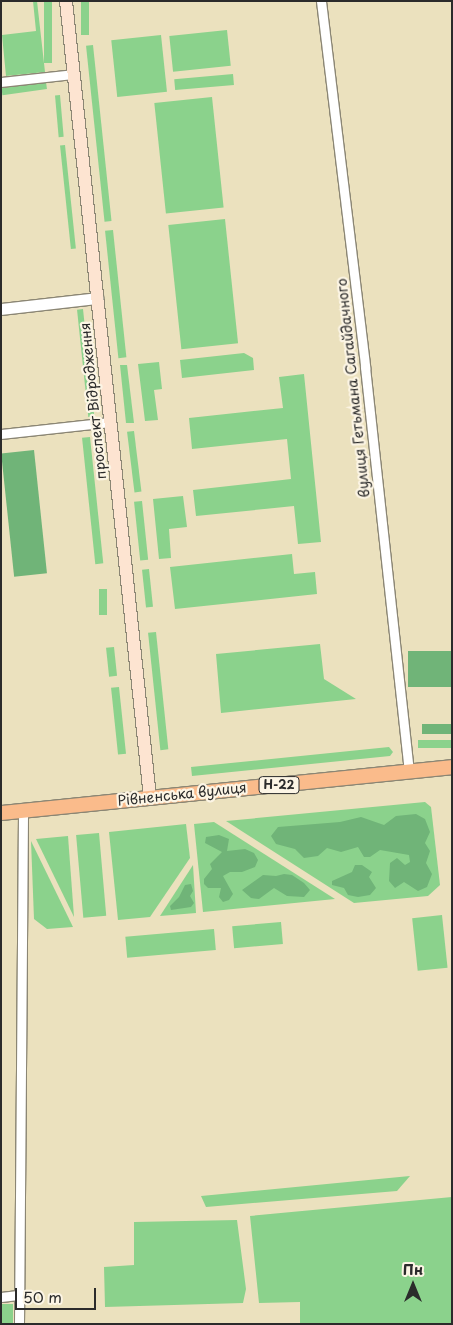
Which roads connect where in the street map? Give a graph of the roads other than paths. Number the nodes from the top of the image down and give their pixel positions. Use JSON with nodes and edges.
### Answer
{"nodes":[{"id":1,"x":66,"y":1,"type":"edge"},
{"id":2,"x":321,"y":1,"type":"edge"},
{"id":3,"x":74,"y":74,"type":"junction"},
{"id":4,"x":1,"y":82,"type":"edge"},
{"id":5,"x":97,"y":298,"type":"junction"},
{"id":6,"x":1,"y":309,"type":"edge"},
{"id":7,"x":110,"y":422,"type":"junction"},
{"id":8,"x":1,"y":434,"type":"edge"},
{"id":9,"x":452,"y":768,"type":"edge"},
{"id":10,"x":409,"y":772,"type":"junction"},
{"id":11,"x":150,"y":798,"type":"junction"},
{"id":12,"x":23,"y":811,"type":"junction"},
{"id":13,"x":1,"y":813,"type":"edge"},
{"id":14,"x":18,"y":1295,"type":"junction"},
{"id":15,"x":1,"y":1297,"type":"edge"},
{"id":16,"x":18,"y":1324,"type":"edge"}],
"edges":[{"from":1,"to":3,"type":"main road","name":"проспект Відродження"},
{"from":2,"to":10,"type":"street","name":"вулиця Гетьмана Сагайдачного"},
{"from":3,"to":4,"type":"street"},
{"from":3,"to":5,"type":"main road","name":"проспект Відродження"},
{"from":5,"to":6,"type":"street"},
{"from":5,"to":7,"type":"main road","name":"проспект Відродження"},
{"from":7,"to":8,"type":"street"},
{"from":7,"to":11,"type":"main road","name":"проспект Відродження"},
{"from":9,"to":10,"type":"main road","name":"Рівненська вулиця","number":"Н-22"},
{"from":10,"to":11,"type":"main road","name":"Рівненська вулиця","number":"Н-22"},
{"from":11,"to":12,"type":"main road","name":"Рівненська вулиця","number":"Н-22"},
{"from":12,"to":13,"type":"main road","name":"Рівненська вулиця","number":"Н-22"},
{"from":12,"to":14,"type":"street"},
{"from":14,"to":15,"type":"street"},
{"from":14,"to":16,"type":"street"}]}
